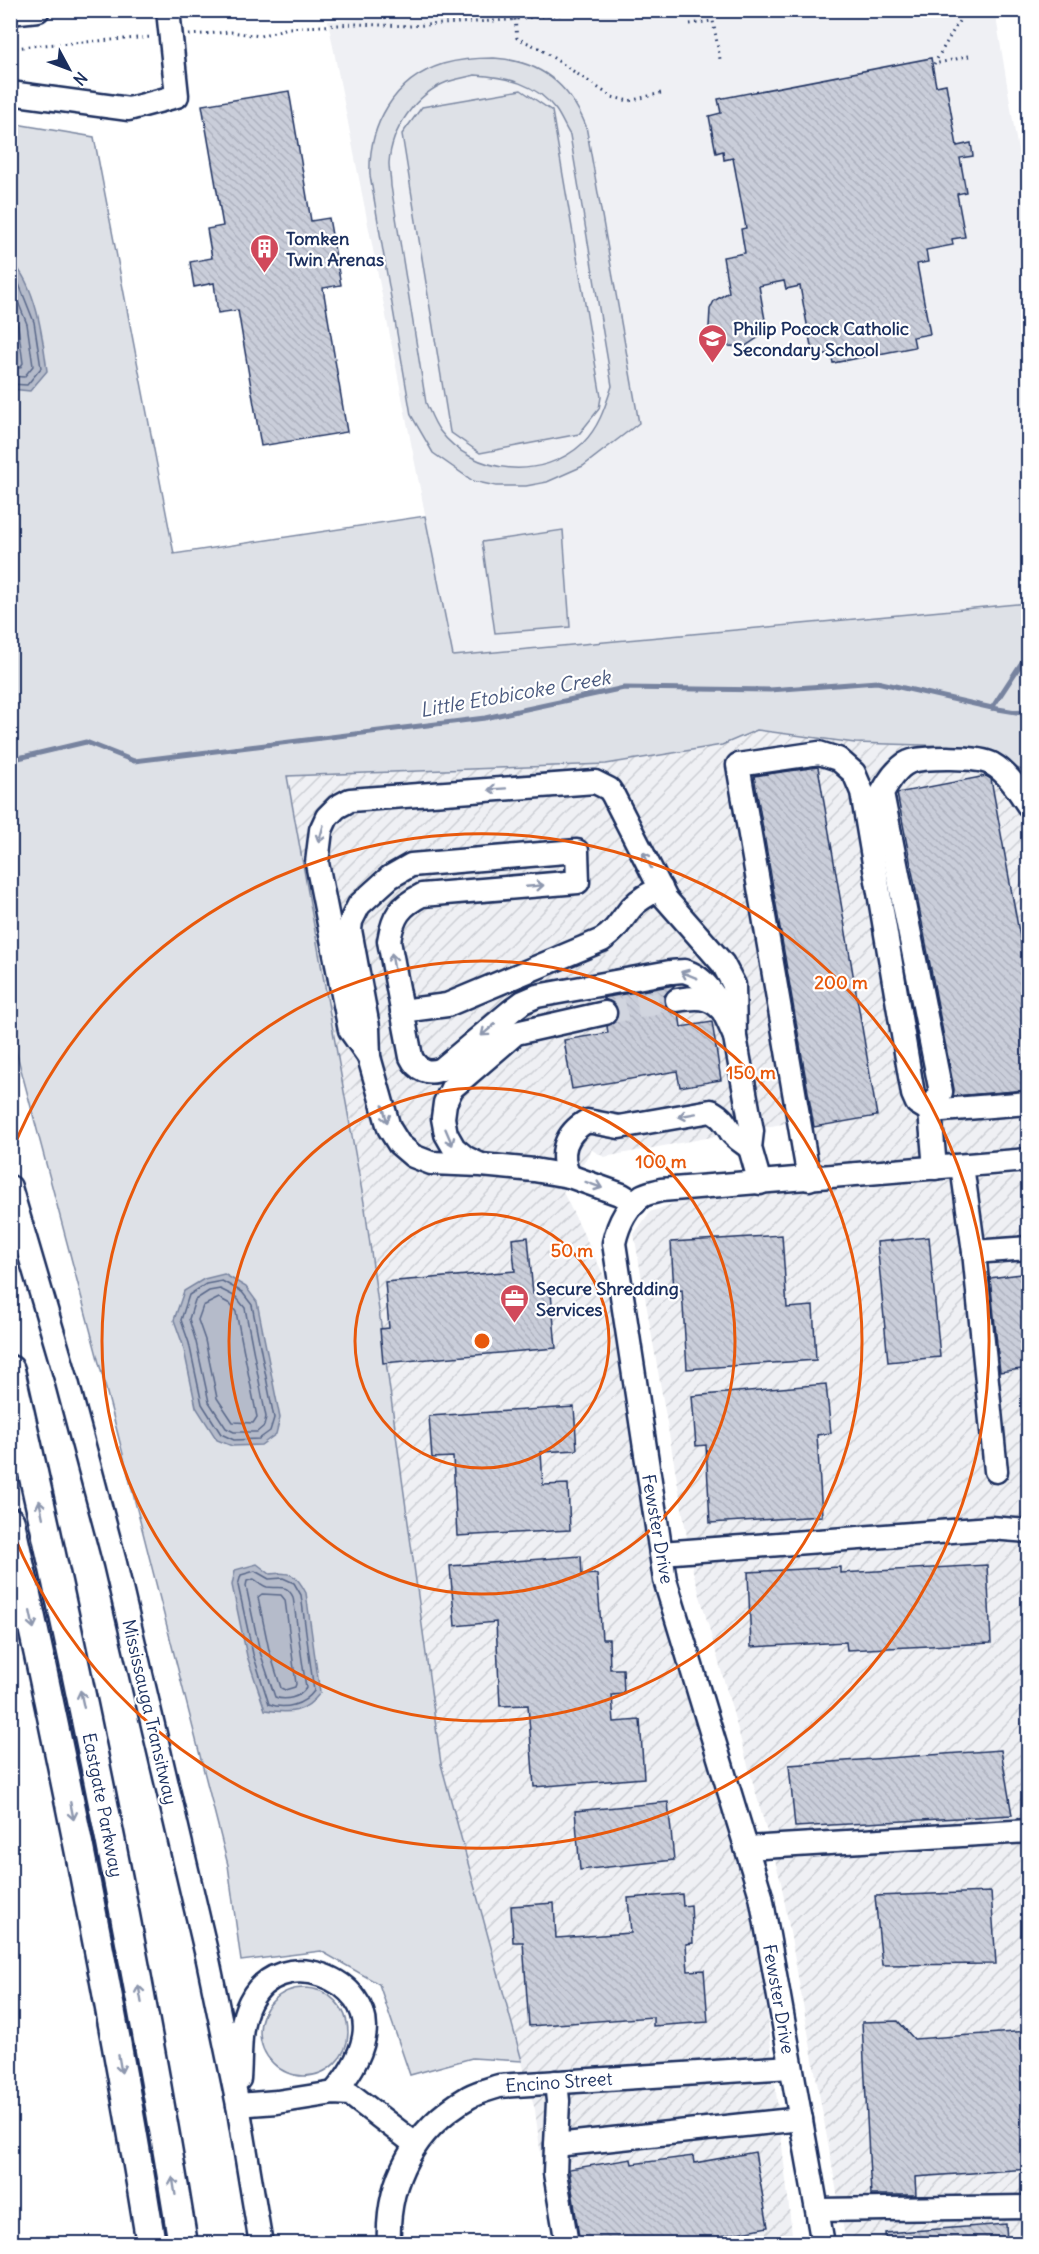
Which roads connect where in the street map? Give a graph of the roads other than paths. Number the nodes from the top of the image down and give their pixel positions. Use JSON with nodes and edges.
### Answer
{"nodes":[{"id":1,"x":38,"y":10,"type":"edge"},
{"id":2,"x":168,"y":10,"type":"edge"},
{"id":3,"x":10,"y":13,"type":"edge"},
{"id":4,"x":10,"y":93,"type":"edge"},
{"id":5,"x":1029,"y":805,"type":"edge"},
{"id":6,"x":661,"y":888,"type":"junction"},
{"id":7,"x":677,"y":1000,"type":"tunnel mouth"},
{"id":8,"x":523,"y":1002,"type":"junction"},
{"id":9,"x":402,"y":1011,"type":"junction"},
{"id":10,"x":723,"y":1011,"type":"junction"},
{"id":11,"x":735,"y":1037,"type":"junction"},
{"id":12,"x":369,"y":1057,"type":"junction"},
{"id":13,"x":1029,"y":1102,"type":"edge"},
{"id":14,"x":930,"y":1110,"type":"junction"},
{"id":15,"x":750,"y":1148,"type":"junction"},
{"id":16,"x":1029,"y":1160,"type":"edge"},
{"id":17,"x":481,"y":1165,"type":"junction"},
{"id":18,"x":962,"y":1166,"type":"junction"},
{"id":19,"x":935,"y":1168,"type":"junction"},
{"id":20,"x":569,"y":1176,"type":"junction"},
{"id":21,"x":809,"y":1179,"type":"junction"},
{"id":22,"x":760,"y":1183,"type":"junction"},
{"id":23,"x":10,"y":1187,"type":"edge"},
{"id":24,"x":636,"y":1203,"type":"junction"},
{"id":25,"x":1029,"y":1248,"type":"edge"},
{"id":26,"x":974,"y":1252,"type":"junction"},
{"id":27,"x":10,"y":1370,"type":"edge"},
{"id":28,"x":996,"y":1471,"type":"dead end"},
{"id":29,"x":10,"y":1522,"type":"edge"},
{"id":30,"x":1029,"y":1531,"type":"edge"},
{"id":31,"x":661,"y":1553,"type":"junction"},
{"id":32,"x":1029,"y":1831,"type":"edge"},
{"id":33,"x":746,"y":1848,"type":"junction"},
{"id":34,"x":791,"y":2067,"type":"junction"},
{"id":35,"x":556,"y":2082,"type":"junction"},
{"id":36,"x":334,"y":2093,"type":"junction"},
{"id":37,"x":238,"y":2105,"type":"junction"},
{"id":38,"x":801,"y":2119,"type":"junction"},
{"id":39,"x":416,"y":2144,"type":"junction"},
{"id":40,"x":556,"y":2145,"type":"junction"},
{"id":41,"x":1029,"y":2207,"type":"edge"},
{"id":42,"x":818,"y":2210,"type":"junction"},
{"id":43,"x":151,"y":2244,"type":"edge"},
{"id":44,"x":183,"y":2244,"type":"edge"},
{"id":45,"x":261,"y":2244,"type":"edge"},
{"id":46,"x":389,"y":2244,"type":"edge"},
{"id":47,"x":567,"y":2244,"type":"edge"},
{"id":48,"x":823,"y":2244,"type":"edge"}],
"edges":[{"from":1,"to":3,"type":"street"},
{"from":2,"to":4,"type":"street"},
{"from":5,"to":14,"type":"street"},
{"from":6,"to":9,"type":"street"},
{"from":6,"to":11,"type":"street"},
{"from":6,"to":12,"type":"street","one_way":true},
{"from":7,"to":10,"type":"street"},
{"from":8,"to":9,"type":"street","one_way":true},
{"from":10,"to":8,"type":"street","one_way":true},
{"from":8,"to":17,"type":"street","one_way":true},
{"from":9,"to":12,"type":"street","one_way":true},
{"from":10,"to":11,"type":"street"},
{"from":11,"to":15,"type":"street"},
{"from":12,"to":17,"type":"street","one_way":true},
{"from":13,"to":14,"type":"street"},
{"from":14,"to":19,"type":"street"},
{"from":14,"to":21,"type":"street"},
{"from":15,"to":20,"type":"street","one_way":true},
{"from":15,"to":22,"type":"street"},
{"from":16,"to":18,"type":"street","name":"Fewster Drive"},
{"from":17,"to":20,"type":"street"},
{"from":18,"to":19,"type":"street","name":"Fewster Drive"},
{"from":18,"to":26,"type":"street"},
{"from":19,"to":21,"type":"street","name":"Fewster Drive"},
{"from":20,"to":24,"type":"street","one_way":true},
{"from":21,"to":22,"type":"street","name":"Fewster Drive"},
{"from":22,"to":24,"type":"street","name":"Fewster Drive"},
{"from":23,"to":37,"type":"street","name":"Mississauga Transitway"},
{"from":24,"to":31,"type":"street","name":"Fewster Drive"},
{"from":25,"to":26,"type":"street"},
{"from":26,"to":28,"type":"street"},
{"from":44,"to":27,"type":"main road","name":"Eastgate Parkway","one_way":true},
{"from":29,"to":43,"type":"main road","name":"Eastgate Parkway","one_way":true},
{"from":30,"to":31,"type":"street"},
{"from":31,"to":33,"type":"street","name":"Fewster Drive"},
{"from":32,"to":33,"type":"street"},
{"from":33,"to":34,"type":"street","name":"Fewster Drive"},
{"from":34,"to":35,"type":"street","name":"Encino Street"},
{"from":34,"to":38,"type":"street","name":"Fewster Drive"},
{"from":35,"to":39,"type":"street","name":"Encino Street"},
{"from":35,"to":40,"type":"street"},
{"from":36,"to":37,"type":"street"},
{"from":36,"to":37,"type":"street"},
{"from":36,"to":39,"type":"street"},
{"from":37,"to":45,"type":"street","name":"Mississauga Transitway"},
{"from":38,"to":40,"type":"street"},
{"from":38,"to":42,"type":"street","name":"Fewster Drive"},
{"from":39,"to":46,"type":"street","name":"Encino Street"},
{"from":40,"to":47,"type":"street"},
{"from":41,"to":42,"type":"street"},
{"from":42,"to":48,"type":"street","name":"Fewster Drive"}]}
